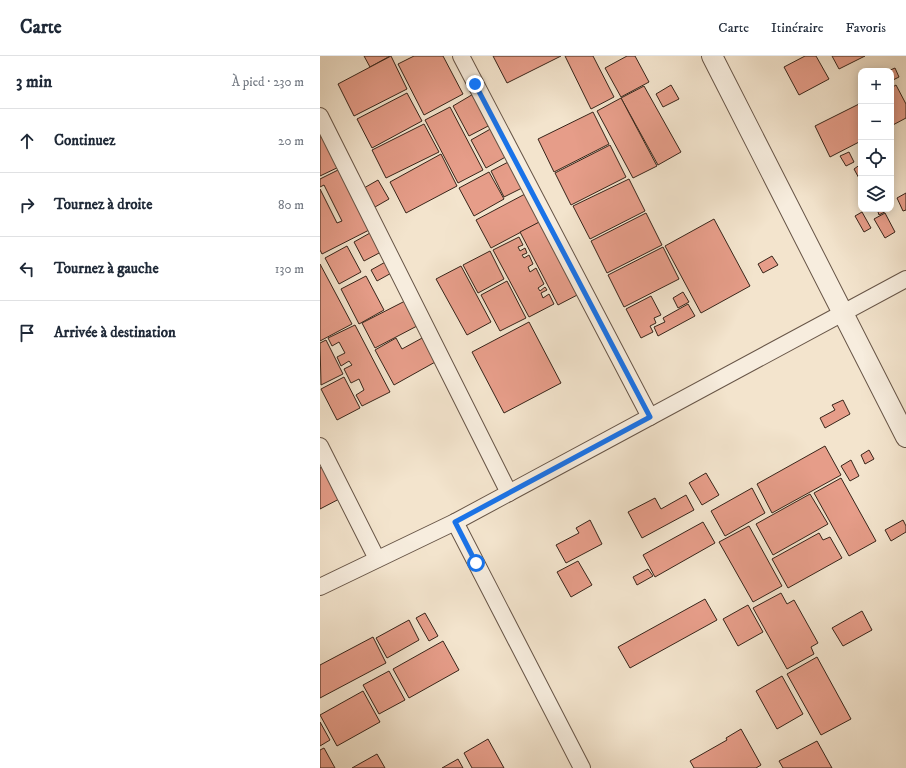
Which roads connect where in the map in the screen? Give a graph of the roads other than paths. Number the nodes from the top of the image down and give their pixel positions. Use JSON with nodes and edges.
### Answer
{"nodes":[{"id":1,"x":461,"y":56,"type":"edge"},
{"id":2,"x":712,"y":56,"type":"edge"},
{"id":3,"x":320,"y":116,"type":"edge"},
{"id":4,"x":906,"y":279,"type":"edge"},
{"id":5,"x":843,"y":313,"type":"junction"},
{"id":6,"x":650,"y":417,"type":"junction"},
{"id":7,"x":906,"y":437,"type":"edge"},
{"id":8,"x":320,"y":446,"type":"edge"},
{"id":9,"x":509,"y":493,"type":"junction"},
{"id":10,"x":455,"y":522,"type":"junction"},
{"id":11,"x":377,"y":559,"type":"junction"},
{"id":12,"x":320,"y":587,"type":"edge"},
{"id":13,"x":582,"y":768,"type":"edge"}],
"edges":[{"from":1,"to":6,"type":"street"},
{"from":2,"to":5,"type":"street"},
{"from":3,"to":9,"type":"street"},
{"from":4,"to":5,"type":"street"},
{"from":5,"to":6,"type":"street"},
{"from":5,"to":7,"type":"street"},
{"from":6,"to":9,"type":"street"},
{"from":8,"to":11,"type":"street"},
{"from":9,"to":10,"type":"street"},
{"from":10,"to":11,"type":"street"},
{"from":10,"to":13,"type":"street"},
{"from":11,"to":12,"type":"street"}]}
